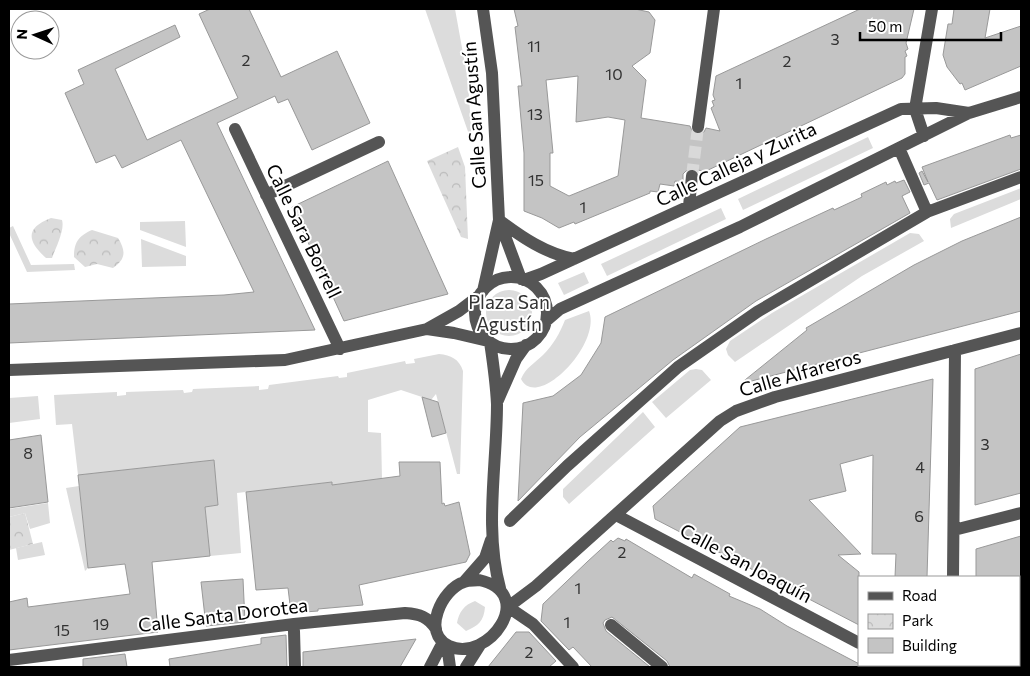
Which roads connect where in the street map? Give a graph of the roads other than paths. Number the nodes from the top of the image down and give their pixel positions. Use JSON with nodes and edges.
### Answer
{"nodes":[{"id":1,"x":483,"y":9,"type":"edge"},
{"id":2,"x":714,"y":9,"type":"edge"},
{"id":3,"x":932,"y":9,"type":"edge"},
{"id":4,"x":1021,"y":97,"type":"edge"},
{"id":5,"x":915,"y":109,"type":"junction"},
{"id":6,"x":968,"y":113,"type":"junction"},
{"id":7,"x":698,"y":127,"type":"tunnel mouth"},
{"id":8,"x":235,"y":129,"type":"dead end"},
{"id":9,"x":924,"y":136,"type":"junction"},
{"id":10,"x":379,"y":142,"type":"dead end"},
{"id":11,"x":900,"y":148,"type":"junction"},
{"id":12,"x":692,"y":176,"type":"tunnel mouth"},
{"id":13,"x":1021,"y":177,"type":"edge"},
{"id":14,"x":266,"y":195,"type":"junction"},
{"id":15,"x":689,"y":206,"type":"junction"},
{"id":16,"x":925,"y":208,"type":"junction"},
{"id":17,"x":499,"y":220,"type":"junction"},
{"id":18,"x":574,"y":259,"type":"junction"},
{"id":19,"x":523,"y":279,"type":"junction"},
{"id":20,"x":481,"y":293,"type":"junction"},
{"id":21,"x":546,"y":321,"type":"junction"},
{"id":22,"x":427,"y":329,"type":"junction"},
{"id":23,"x":1021,"y":334,"type":"edge"},
{"id":24,"x":490,"y":342,"type":"junction"},
{"id":25,"x":526,"y":345,"type":"junction"},
{"id":26,"x":340,"y":350,"type":"junction"},
{"id":27,"x":955,"y":350,"type":"junction"},
{"id":28,"x":9,"y":370,"type":"edge"},
{"id":29,"x":497,"y":402,"type":"junction"},
{"id":30,"x":1021,"y":513,"type":"edge"},
{"id":31,"x":616,"y":515,"type":"junction"},
{"id":32,"x":510,"y":521,"type":"dead end"},
{"id":33,"x":954,"y":530,"type":"junction"},
{"id":34,"x":493,"y":535,"type":"junction"},
{"id":35,"x":953,"y":576,"type":"edge"},
{"id":36,"x":464,"y":582,"type":"junction"},
{"id":37,"x":500,"y":588,"type":"junction"},
{"id":38,"x":508,"y":607,"type":"junction"},
{"id":39,"x":611,"y":625,"type":"dead end"},
{"id":40,"x":436,"y":629,"type":"junction"},
{"id":41,"x":294,"y":631,"type":"dead end"},
{"id":42,"x":858,"y":643,"type":"edge"},
{"id":43,"x":445,"y":644,"type":"junction"},
{"id":44,"x":480,"y":645,"type":"junction"},
{"id":45,"x":9,"y":660,"type":"edge"},
{"id":46,"x":295,"y":667,"type":"edge"},
{"id":47,"x":430,"y":667,"type":"edge"},
{"id":48,"x":450,"y":667,"type":"edge"},
{"id":49,"x":466,"y":667,"type":"edge"},
{"id":50,"x":573,"y":667,"type":"edge"},
{"id":51,"x":662,"y":667,"type":"edge"}],
"edges":[{"from":1,"to":17,"type":"street","name":"Calle San Agustín"},
{"from":2,"to":7,"type":"street"},
{"from":3,"to":5,"type":"street"},
{"from":4,"to":6,"type":"street","name":"Calle Calleja y Zurita"},
{"from":5,"to":6,"type":"street","name":"Calle Calleja y Zurita"},
{"from":5,"to":9,"type":"street"},
{"from":5,"to":15,"type":"street","name":"Calle Calleja y Zurita"},
{"from":6,"to":9,"type":"street","name":"Calle Calleja y Zurita"},
{"from":8,"to":14,"type":"street","name":"Calle Sara Borrell"},
{"from":9,"to":11,"type":"street","name":"Calle Calleja y Zurita"},
{"from":10,"to":14,"type":"street"},
{"from":11,"to":16,"type":"street"},
{"from":11,"to":21,"type":"street","name":"Calle Calleja y Zurita"},
{"from":12,"to":15,"type":"street"},
{"from":13,"to":16,"type":"street"},
{"from":14,"to":26,"type":"street","name":"Calle Sara Borrell"},
{"from":15,"to":18,"type":"street","name":"Calle Calleja y Zurita"},
{"from":16,"to":32,"type":"street"},
{"from":17,"to":18,"type":"street"},
{"from":17,"to":19,"type":"street","name":"Calle San Agustín"},
{"from":17,"to":20,"type":"street","name":"Calle San Agustín"},
{"from":18,"to":19,"type":"street","name":"Calle Calleja y Zurita"},
{"from":19,"to":20,"type":"street"},
{"from":19,"to":21,"type":"street"},
{"from":20,"to":22,"type":"street"},
{"from":20,"to":24,"type":"street"},
{"from":21,"to":25,"type":"street"},
{"from":22,"to":24,"type":"street"},
{"from":22,"to":26,"type":"street"},
{"from":23,"to":27,"type":"street","name":"Calle Alfareros"},
{"from":24,"to":25,"type":"street"},
{"from":24,"to":29,"type":"street"},
{"from":25,"to":29,"type":"street"},
{"from":26,"to":28,"type":"street"},
{"from":27,"to":31,"type":"street","name":"Calle Alfareros"},
{"from":27,"to":33,"type":"street"},
{"from":29,"to":34,"type":"street"},
{"from":30,"to":33,"type":"street"},
{"from":31,"to":38,"type":"street","name":"Calle Alfareros"},
{"from":31,"to":42,"type":"street","name":"Calle San Joaquín"},
{"from":33,"to":35,"type":"street"},
{"from":34,"to":36,"type":"street"},
{"from":34,"to":37,"type":"street"},
{"from":36,"to":37,"type":"street"},
{"from":36,"to":40,"type":"street"},
{"from":37,"to":38,"type":"street"},
{"from":38,"to":44,"type":"street"},
{"from":38,"to":50,"type":"street"},
{"from":39,"to":51,"type":"street"},
{"from":40,"to":43,"type":"street"},
{"from":40,"to":45,"type":"street","name":"Calle Santa Dorotea"},
{"from":41,"to":46,"type":"street","name":"Calle Santa Dorotea"},
{"from":43,"to":44,"type":"street"},
{"from":43,"to":47,"type":"street"},
{"from":43,"to":48,"type":"street"},
{"from":44,"to":49,"type":"street"}]}
